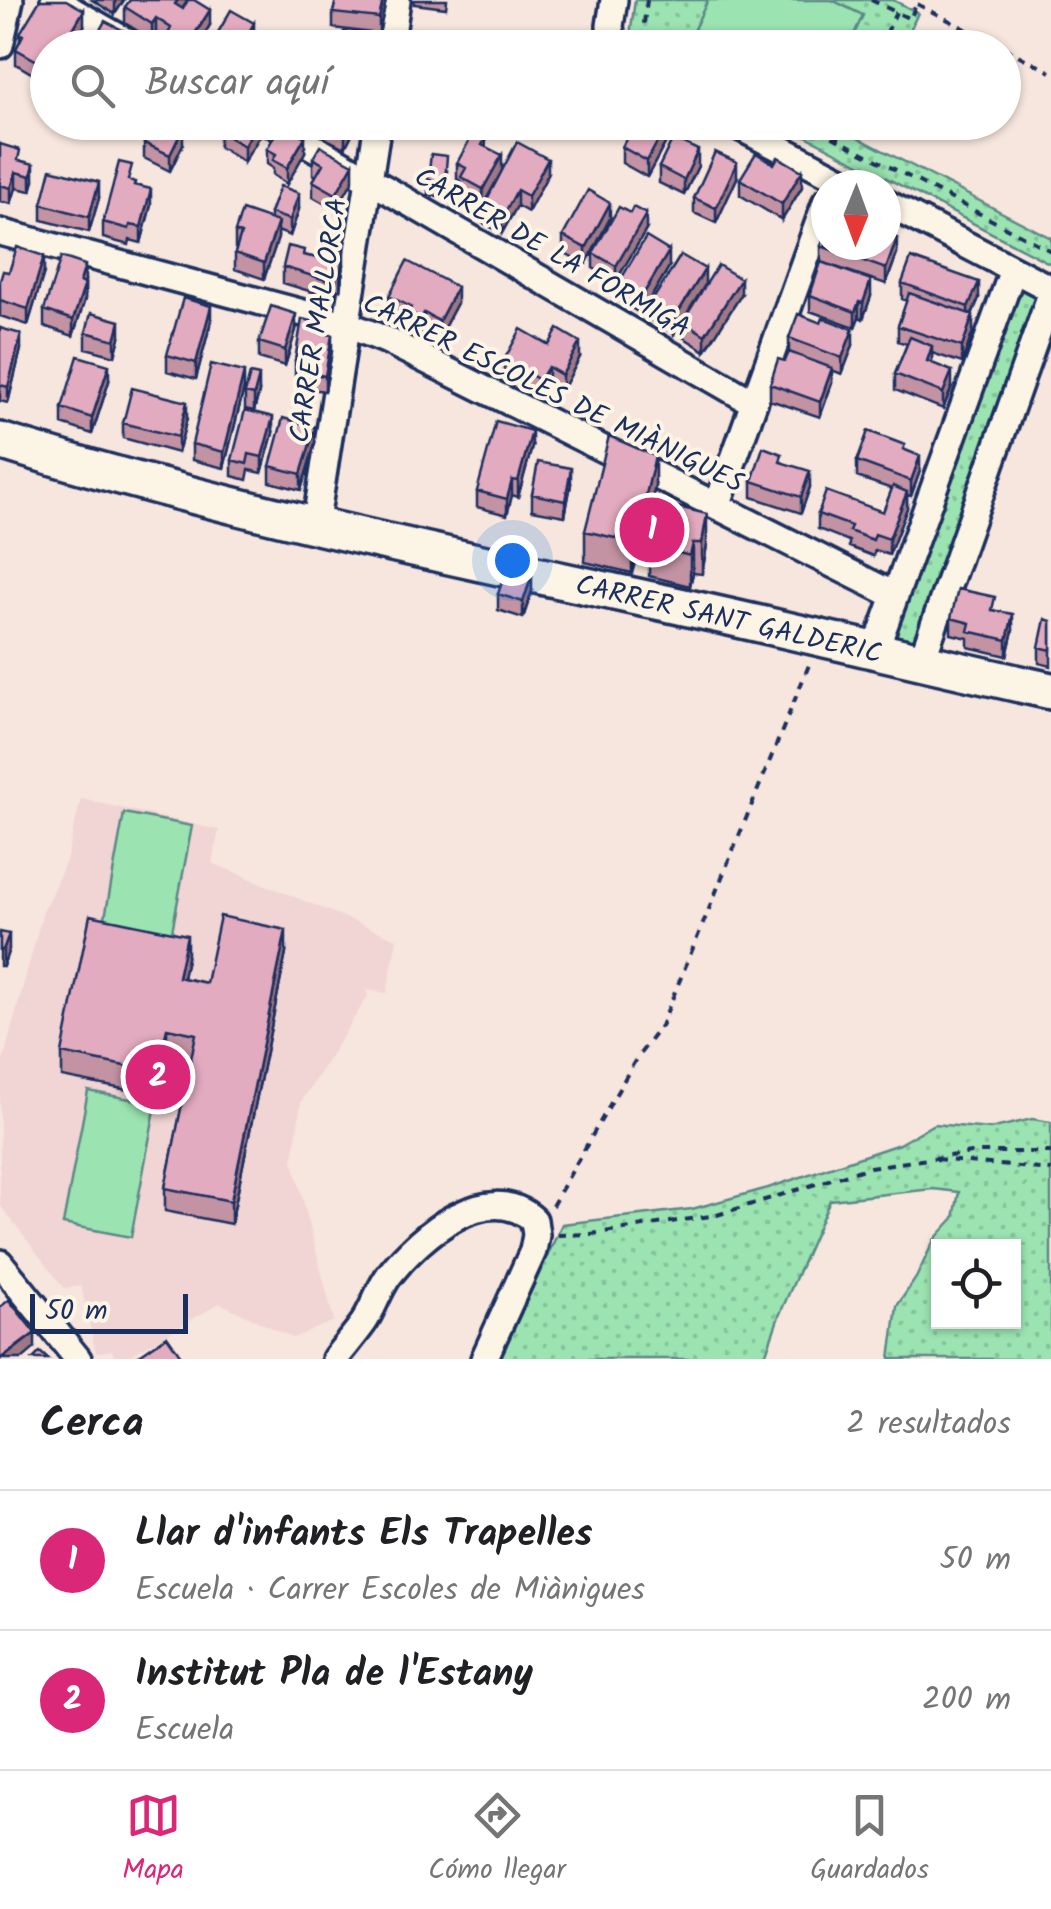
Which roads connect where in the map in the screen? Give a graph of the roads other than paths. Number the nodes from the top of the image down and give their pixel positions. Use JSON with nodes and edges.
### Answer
{"nodes":[{"id":1,"x":10,"y":0,"type":"edge"},
{"id":2,"x":54,"y":0,"type":"edge"},
{"id":3,"x":397,"y":0,"type":"edge"},
{"id":4,"x":614,"y":0,"type":"edge"},
{"id":5,"x":106,"y":30,"type":"edge"},
{"id":6,"x":393,"y":30,"type":"edge"},
{"id":7,"x":610,"y":30,"type":"edge"},
{"id":8,"x":0,"y":45,"type":"edge"},
{"id":9,"x":301,"y":140,"type":"edge"},
{"id":10,"x":375,"y":140,"type":"edge"},
{"id":11,"x":763,"y":140,"type":"edge"},
{"id":12,"x":818,"y":170,"type":"edge"},
{"id":13,"x":369,"y":179,"type":"junction"},
{"id":14,"x":901,"y":211,"type":"edge"},
{"id":15,"x":0,"y":232,"type":"edge"},
{"id":16,"x":811,"y":244,"type":"edge"},
{"id":17,"x":1013,"y":270,"type":"junction"},
{"id":18,"x":1051,"y":292,"type":"edge"},
{"id":19,"x":348,"y":325,"type":"junction"},
{"id":20,"x":754,"y":403,"type":"junction"},
{"id":21,"x":0,"y":441,"type":"edge"},
{"id":22,"x":718,"y":504,"type":"junction"},
{"id":23,"x":315,"y":527,"type":"junction"},
{"id":24,"x":894,"y":595,"type":"junction"},
{"id":25,"x":875,"y":650,"type":"junction"},
{"id":26,"x":921,"y":662,"type":"junction"},
{"id":27,"x":1051,"y":691,"type":"edge"},
{"id":28,"x":5,"y":1279,"type":"edge"},
{"id":29,"x":78,"y":1359,"type":"edge"},
{"id":30,"x":335,"y":1359,"type":"edge"},
{"id":31,"x":484,"y":1359,"type":"edge"}],
"edges":[{"from":1,"to":8,"type":"street"},
{"from":2,"to":5,"type":"street"},
{"from":3,"to":6,"type":"street"},
{"from":4,"to":7,"type":"street"},
{"from":9,"to":13,"type":"street","name":"CARRER DE LA FORMIGA"},
{"from":10,"to":13,"type":"street","name":"CARRER MALLORCA"},
{"from":11,"to":12,"type":"street"},
{"from":13,"to":19,"type":"street","name":"CARRER MALLORCA"},
{"from":13,"to":20,"type":"street","name":"CARRER DE LA FORMIGA"},
{"from":14,"to":17,"type":"street"},
{"from":15,"to":19,"type":"street","name":"CARRER ESCOLES DE MIÀNIGUES"},
{"from":16,"to":20,"type":"street"},
{"from":17,"to":18,"type":"street"},
{"from":17,"to":24,"type":"street"},
{"from":18,"to":26,"type":"street"},
{"from":19,"to":22,"type":"street","name":"CARRER ESCOLES DE MIÀNIGUES"},
{"from":19,"to":23,"type":"street","name":"CARRER MALLORCA"},
{"from":20,"to":22,"type":"street"},
{"from":21,"to":23,"type":"street","name":"CARRER SANT GALDERIC"},
{"from":22,"to":24,"type":"street","name":"CARRER ESCOLES DE MIÀNIGUES"},
{"from":23,"to":25,"type":"street","name":"CARRER SANT GALDERIC"},
{"from":24,"to":25,"type":"street"},
{"from":25,"to":26,"type":"street","name":"CARRER SANT GALDERIC"},
{"from":26,"to":27,"type":"street","name":"CARRER SANT GALDERIC"},
{"from":28,"to":29,"type":"street"},
{"from":30,"to":31,"type":"street"}]}
